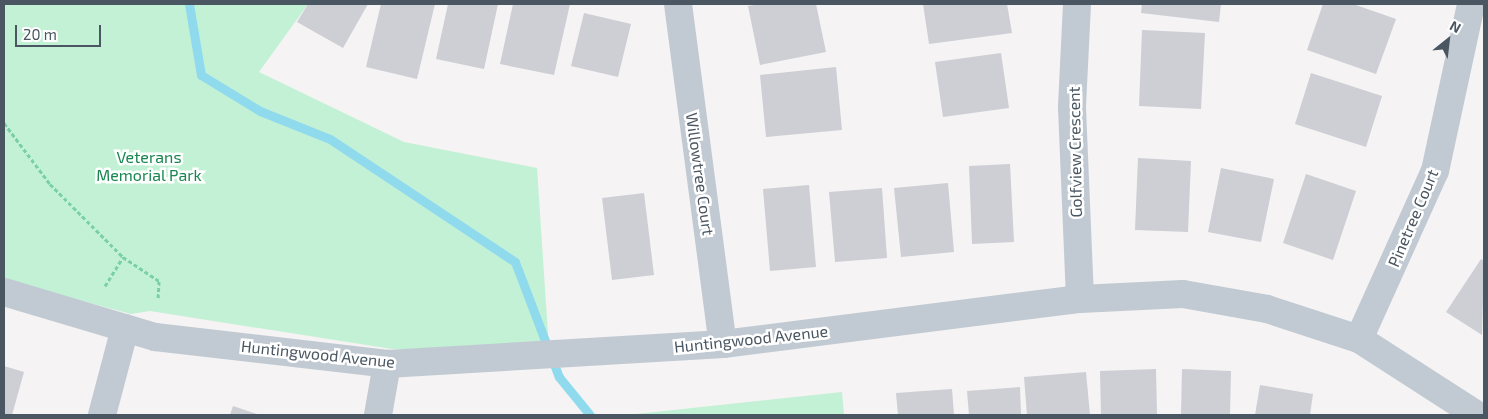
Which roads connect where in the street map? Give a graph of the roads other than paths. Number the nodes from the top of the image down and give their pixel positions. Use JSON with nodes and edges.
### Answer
{"nodes":[{"id":1,"x":678,"y":4,"type":"edge"},
{"id":2,"x":1077,"y":4,"type":"edge"},
{"id":3,"x":1471,"y":4,"type":"edge"},
{"id":4,"x":4,"y":292,"type":"edge"},
{"id":5,"x":1080,"y":300,"type":"junction"},
{"id":6,"x":126,"y":328,"type":"junction"},
{"id":7,"x":1359,"y":339,"type":"junction"},
{"id":8,"x":723,"y":344,"type":"junction"},
{"id":9,"x":387,"y":364,"type":"junction"},
{"id":10,"x":102,"y":415,"type":"edge"},
{"id":11,"x":378,"y":415,"type":"edge"},
{"id":12,"x":1477,"y":415,"type":"edge"}],
"edges":[{"from":1,"to":8,"type":"street","name":"Willowtree Court"},
{"from":2,"to":5,"type":"street","name":"Golfview Crescent"},
{"from":3,"to":7,"type":"street","name":"Pinetree Court"},
{"from":4,"to":6,"type":"street","name":"Huntingwood Avenue"},
{"from":5,"to":7,"type":"street","name":"Huntingwood Avenue"},
{"from":5,"to":8,"type":"street","name":"Huntingwood Avenue"},
{"from":6,"to":9,"type":"street","name":"Huntingwood Avenue"},
{"from":6,"to":10,"type":"street"},
{"from":7,"to":12,"type":"street","name":"Huntingwood Avenue"},
{"from":8,"to":9,"type":"street","name":"Huntingwood Avenue"},
{"from":9,"to":11,"type":"street"}]}
